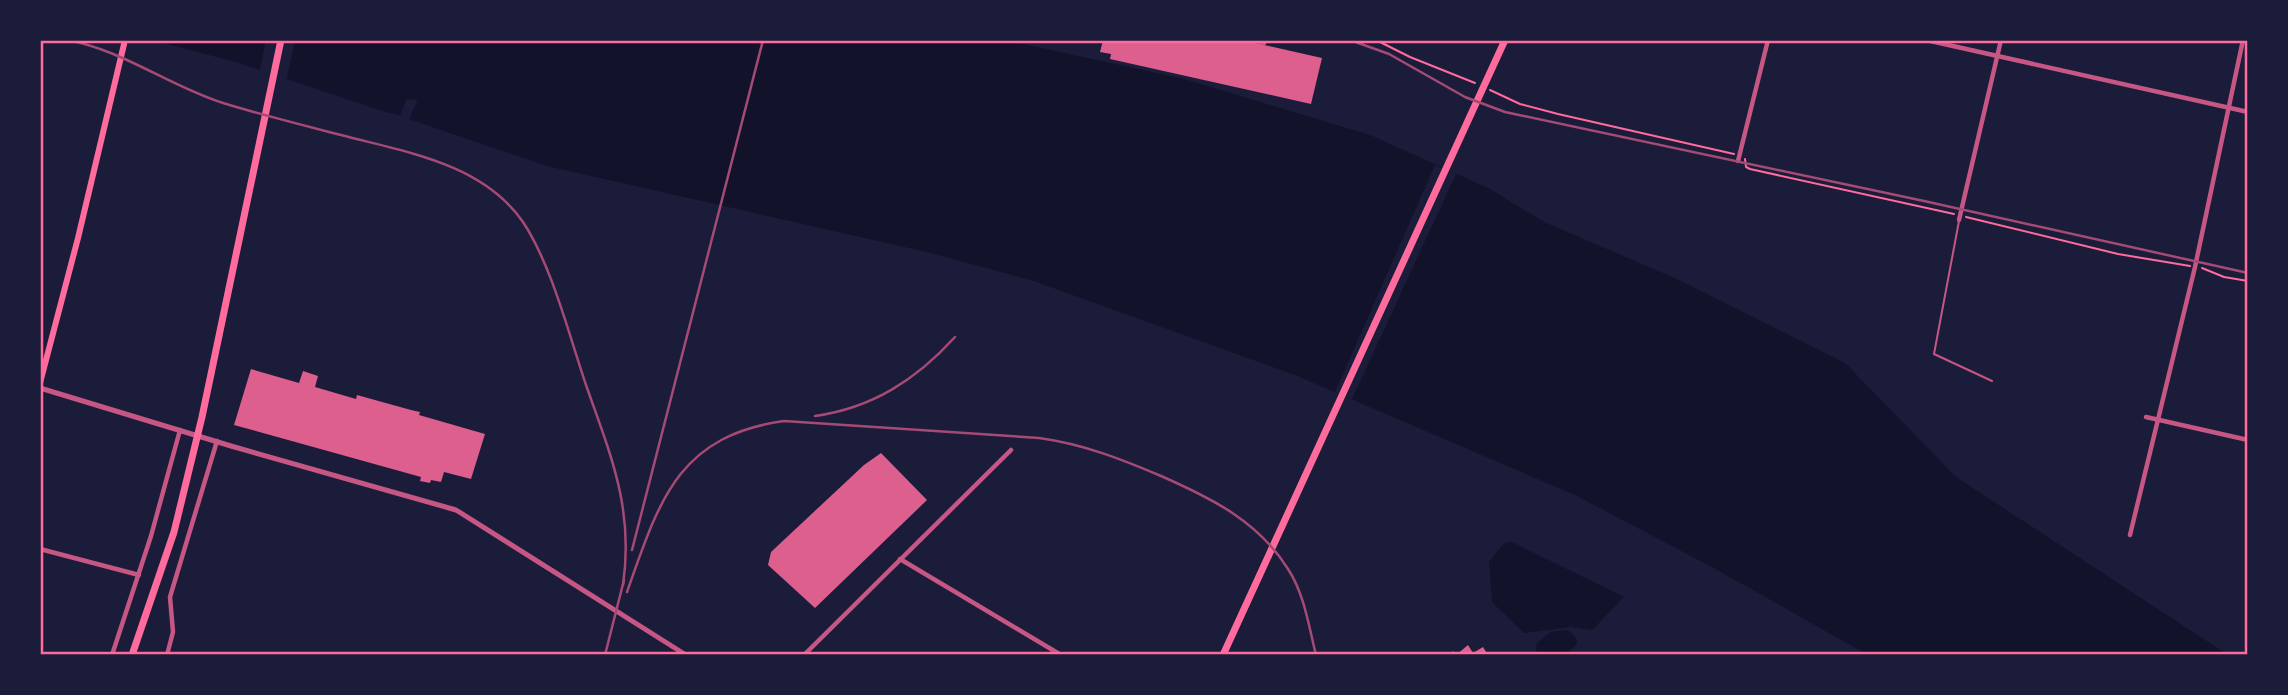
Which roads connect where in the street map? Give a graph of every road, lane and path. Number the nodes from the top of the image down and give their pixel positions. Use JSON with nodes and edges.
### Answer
{"nodes":[{"id":1,"x":125,"y":40,"type":"edge"},
{"id":2,"x":281,"y":40,"type":"edge"},
{"id":3,"x":1252,"y":40,"type":"edge"},
{"id":4,"x":1376,"y":40,"type":"edge"},
{"id":5,"x":1505,"y":40,"type":"edge"},
{"id":6,"x":1768,"y":40,"type":"edge"},
{"id":7,"x":1926,"y":40,"type":"edge"},
{"id":8,"x":2001,"y":40,"type":"edge"},
{"id":9,"x":2243,"y":40,"type":"edge"},
{"id":10,"x":1264,"y":43,"type":"dead end"},
{"id":11,"x":1997,"y":56,"type":"junction"},
{"id":12,"x":1466,"y":80,"type":"dead end"},
{"id":13,"x":1504,"y":97,"type":"dead end"},
{"id":14,"x":2228,"y":107,"type":"junction"},
{"id":15,"x":2248,"y":112,"type":"edge"},
{"id":16,"x":1738,"y":158,"type":"junction"},
{"id":17,"x":1960,"y":218,"type":"junction"},
{"id":18,"x":2195,"y":267,"type":"junction"},
{"id":19,"x":2248,"y":281,"type":"edge"},
{"id":20,"x":1992,"y":381,"type":"dead end"},
{"id":21,"x":40,"y":385,"type":"edge"},
{"id":22,"x":2146,"y":417,"type":"dead end"},
{"id":23,"x":2159,"y":420,"type":"junction"},
{"id":24,"x":180,"y":430,"type":"junction"},
{"id":25,"x":2248,"y":440,"type":"edge"},
{"id":26,"x":217,"y":441,"type":"junction"},
{"id":27,"x":1012,"y":450,"type":"dead end"},
{"id":28,"x":2130,"y":535,"type":"dead end"},
{"id":29,"x":40,"y":549,"type":"edge"},
{"id":30,"x":900,"y":559,"type":"junction"},
{"id":31,"x":139,"y":575,"type":"junction"},
{"id":32,"x":112,"y":655,"type":"edge"},
{"id":33,"x":132,"y":655,"type":"edge"},
{"id":34,"x":167,"y":655,"type":"edge"},
{"id":35,"x":686,"y":655,"type":"edge"},
{"id":36,"x":804,"y":655,"type":"edge"},
{"id":37,"x":1061,"y":655,"type":"edge"},
{"id":38,"x":1223,"y":655,"type":"edge"}],
"edges":[{"from":1,"to":21,"type":"main road"},
{"from":2,"to":33,"type":"main road"},
{"from":3,"to":10,"type":"street"},
{"from":4,"to":12,"type":"path"},
{"from":5,"to":38,"type":"main road"},
{"from":6,"to":16,"type":"street"},
{"from":7,"to":11,"type":"street"},
{"from":8,"to":11,"type":"street"},
{"from":9,"to":14,"type":"street"},
{"from":11,"to":14,"type":"street"},
{"from":11,"to":17,"type":"street"},
{"from":13,"to":16,"type":"path"},
{"from":14,"to":15,"type":"street"},
{"from":14,"to":18,"type":"street"},
{"from":16,"to":17,"type":"path"},
{"from":17,"to":18,"type":"path"},
{"from":17,"to":20,"type":"lane"},
{"from":18,"to":19,"type":"path"},
{"from":18,"to":23,"type":"street"},
{"from":21,"to":24,"type":"street"},
{"from":22,"to":23,"type":"street"},
{"from":23,"to":25,"type":"street"},
{"from":23,"to":28,"type":"street"},
{"from":24,"to":26,"type":"street"},
{"from":24,"to":31,"type":"street"},
{"from":26,"to":34,"type":"street"},
{"from":26,"to":35,"type":"street"},
{"from":27,"to":30,"type":"street"},
{"from":29,"to":31,"type":"street"},
{"from":30,"to":36,"type":"street"},
{"from":30,"to":37,"type":"street"},
{"from":31,"to":32,"type":"street"}]}
